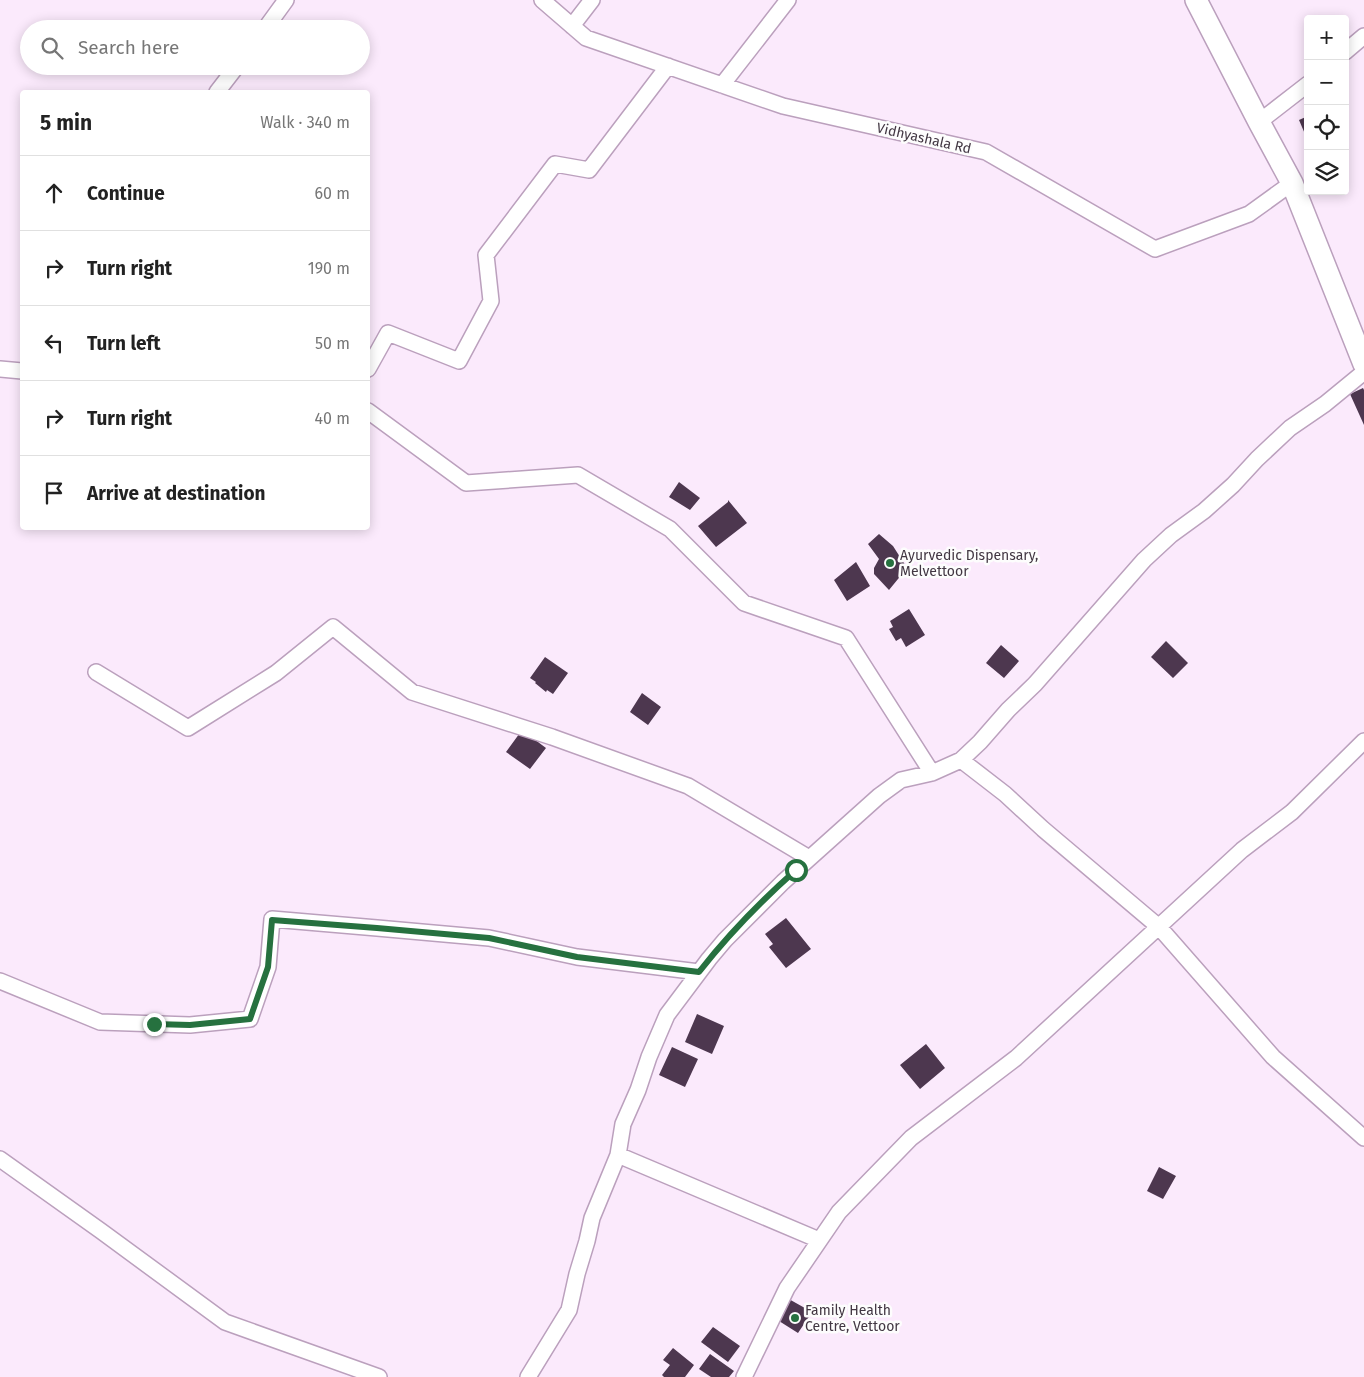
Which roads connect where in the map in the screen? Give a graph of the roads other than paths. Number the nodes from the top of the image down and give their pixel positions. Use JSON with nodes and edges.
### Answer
{"nodes":[{"id":1,"x":286,"y":0,"type":"edge"},
{"id":2,"x":542,"y":0,"type":"edge"},
{"id":3,"x":592,"y":0,"type":"edge"},
{"id":4,"x":788,"y":0,"type":"edge"},
{"id":5,"x":1196,"y":0,"type":"edge"},
{"id":6,"x":272,"y":20,"type":"edge"},
{"id":7,"x":572,"y":26,"type":"junction"},
{"id":8,"x":1364,"y":36,"type":"edge"},
{"id":9,"x":1349,"y":49,"type":"edge"},
{"id":10,"x":668,"y":66,"type":"junction"},
{"id":11,"x":230,"y":75,"type":"edge"},
{"id":12,"x":722,"y":85,"type":"junction"},
{"id":13,"x":1304,"y":87,"type":"edge"},
{"id":14,"x":219,"y":90,"type":"edge"},
{"id":15,"x":1259,"y":122,"type":"junction"},
{"id":16,"x":1292,"y":183,"type":"junction"},
{"id":17,"x":370,"y":364,"type":"edge"},
{"id":18,"x":1364,"y":364,"type":"edge"},
{"id":19,"x":0,"y":370,"type":"edge"},
{"id":20,"x":20,"y":371,"type":"edge"},
{"id":21,"x":1364,"y":372,"type":"edge"},
{"id":22,"x":370,"y":412,"type":"edge"},
{"id":23,"x":96,"y":672,"type":"dead end"},
{"id":24,"x":1364,"y":741,"type":"edge"},
{"id":25,"x":961,"y":760,"type":"junction"},
{"id":26,"x":932,"y":773,"type":"junction"},
{"id":27,"x":809,"y":858,"type":"junction"},
{"id":28,"x":1159,"y":927,"type":"junction"},
{"id":29,"x":699,"y":972,"type":"junction"},
{"id":30,"x":0,"y":981,"type":"edge"},
{"id":31,"x":1364,"y":1138,"type":"edge"},
{"id":32,"x":618,"y":1155,"type":"junction"},
{"id":33,"x":0,"y":1159,"type":"edge"},
{"id":34,"x":819,"y":1240,"type":"junction"},
{"id":35,"x":379,"y":1377,"type":"edge"},
{"id":36,"x":528,"y":1377,"type":"edge"},
{"id":37,"x":744,"y":1377,"type":"edge"}],
"edges":[{"from":1,"to":6,"type":"street"},
{"from":2,"to":7,"type":"street","name":"Vidhyashala Rd"},
{"from":3,"to":7,"type":"street"},
{"from":4,"to":12,"type":"street"},
{"from":5,"to":15,"type":"main road"},
{"from":7,"to":10,"type":"street","name":"Vidhyashala Rd"},
{"from":8,"to":9,"type":"street"},
{"from":10,"to":12,"type":"street","name":"Vidhyashala Rd"},
{"from":10,"to":17,"type":"street"},
{"from":11,"to":14,"type":"street"},
{"from":12,"to":16,"type":"street","name":"Vidhyashala Rd"},
{"from":13,"to":15,"type":"street"},
{"from":15,"to":16,"type":"main road"},
{"from":16,"to":18,"type":"main road"},
{"from":19,"to":20,"type":"street"},
{"from":21,"to":25,"type":"street"},
{"from":22,"to":26,"type":"street"},
{"from":23,"to":27,"type":"street"},
{"from":24,"to":28,"type":"street"},
{"from":25,"to":26,"type":"street"},
{"from":25,"to":28,"type":"street"},
{"from":26,"to":27,"type":"street"},
{"from":27,"to":29,"type":"street"},
{"from":28,"to":31,"type":"street"},
{"from":28,"to":34,"type":"street"},
{"from":29,"to":30,"type":"street"},
{"from":29,"to":32,"type":"street"},
{"from":32,"to":34,"type":"street"},
{"from":32,"to":36,"type":"street"},
{"from":33,"to":35,"type":"street"},
{"from":34,"to":37,"type":"street"}]}
